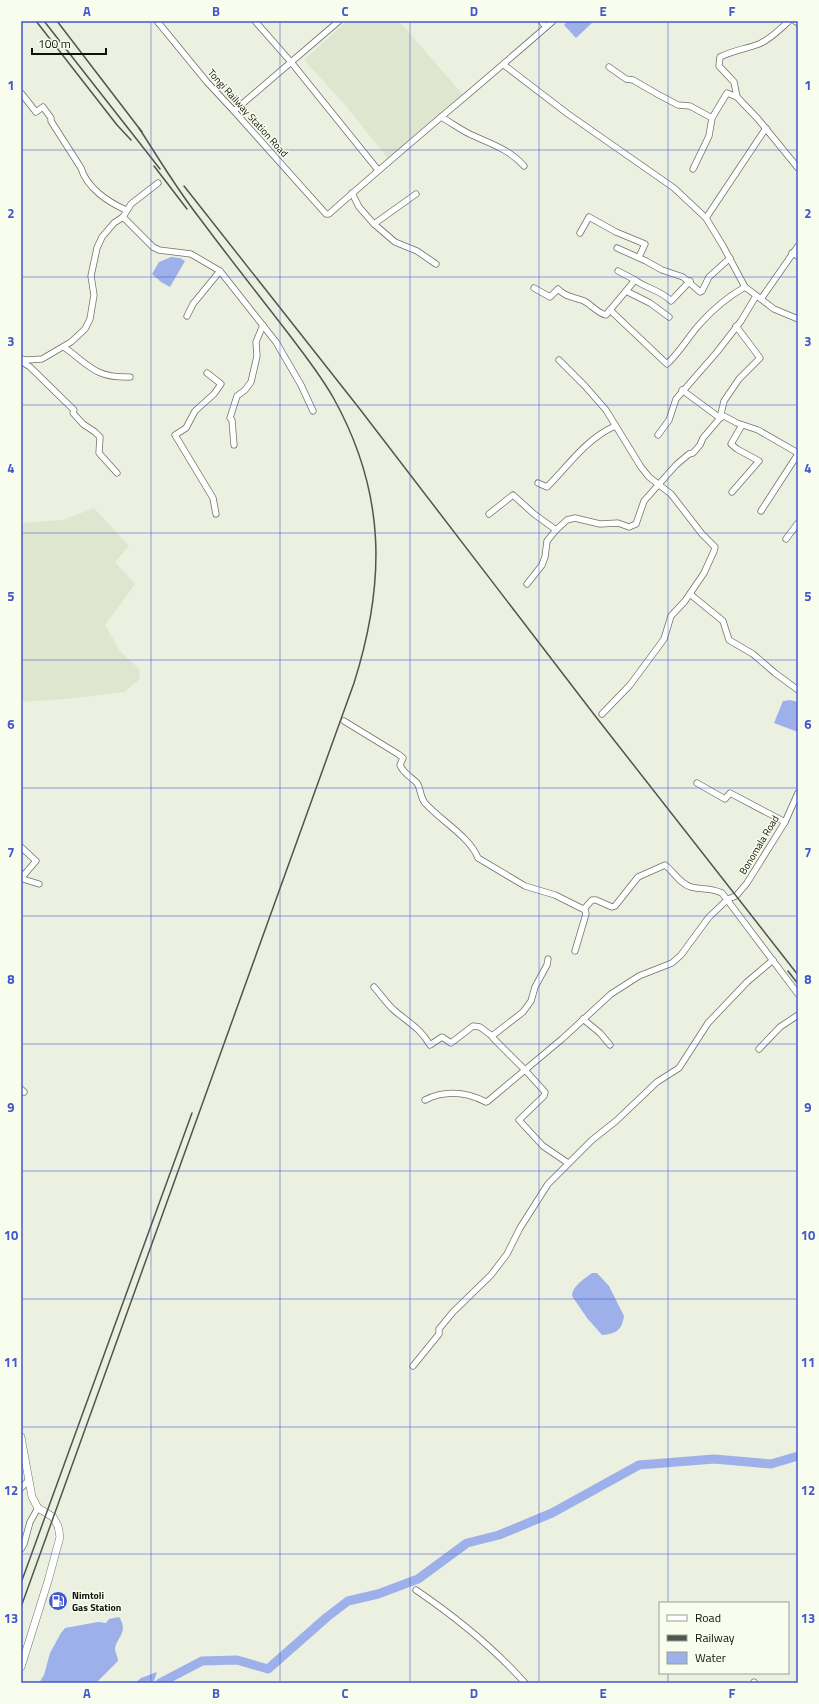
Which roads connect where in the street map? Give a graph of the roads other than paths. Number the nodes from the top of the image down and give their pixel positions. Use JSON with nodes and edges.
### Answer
{"nodes":[{"id":1,"x":157,"y":21,"type":"edge"},
{"id":2,"x":255,"y":21,"type":"edge"},
{"id":3,"x":339,"y":21,"type":"edge"},
{"id":4,"x":541,"y":21,"type":"edge"},
{"id":5,"x":553,"y":21,"type":"edge"},
{"id":6,"x":789,"y":21,"type":"edge"},
{"id":7,"x":795,"y":21,"type":"edge"},
{"id":8,"x":798,"y":23,"type":"edge"},
{"id":9,"x":546,"y":27,"type":"junction"},
{"id":10,"x":291,"y":62,"type":"junction"},
{"id":11,"x":504,"y":65,"type":"junction"},
{"id":12,"x":609,"y":67,"type":"dead end"},
{"id":13,"x":21,"y":92,"type":"edge"},
{"id":14,"x":737,"y":97,"type":"junction"},
{"id":15,"x":234,"y":111,"type":"junction"},
{"id":16,"x":441,"y":117,"type":"junction"},
{"id":17,"x":712,"y":118,"type":"junction"},
{"id":18,"x":766,"y":128,"type":"junction"},
{"id":19,"x":524,"y":166,"type":"dead end"},
{"id":20,"x":798,"y":168,"type":"edge"},
{"id":21,"x":693,"y":169,"type":"dead end"},
{"id":22,"x":378,"y":170,"type":"junction"},
{"id":23,"x":158,"y":183,"type":"dead end"},
{"id":24,"x":352,"y":193,"type":"junction"},
{"id":25,"x":416,"y":194,"type":"dead end"},
{"id":26,"x":126,"y":210,"type":"junction"},
{"id":27,"x":123,"y":217,"type":"junction"},
{"id":28,"x":706,"y":218,"type":"junction"},
{"id":29,"x":374,"y":224,"type":"junction"},
{"id":30,"x":580,"y":233,"type":"dead end"},
{"id":31,"x":798,"y":246,"type":"edge"},
{"id":32,"x":617,"y":248,"type":"dead end"},
{"id":33,"x":795,"y":254,"type":"edge"},
{"id":34,"x":639,"y":257,"type":"junction"},
{"id":35,"x":730,"y":258,"type":"junction"},
{"id":36,"x":436,"y":264,"type":"dead end"},
{"id":37,"x":220,"y":271,"type":"junction"},
{"id":38,"x":618,"y":271,"type":"dead end"},
{"id":39,"x":635,"y":280,"type":"junction"},
{"id":40,"x":690,"y":281,"type":"junction"},
{"id":41,"x":745,"y":287,"type":"junction"},
{"id":42,"x":534,"y":288,"type":"dead end"},
{"id":43,"x":626,"y":291,"type":"junction"},
{"id":44,"x":759,"y":298,"type":"junction"},
{"id":45,"x":610,"y":310,"type":"junction"},
{"id":46,"x":187,"y":316,"type":"dead end"},
{"id":47,"x":669,"y":317,"type":"dead end"},
{"id":48,"x":798,"y":319,"type":"edge"},
{"id":49,"x":263,"y":325,"type":"junction"},
{"id":50,"x":736,"y":326,"type":"junction"},
{"id":51,"x":64,"y":347,"type":"junction"},
{"id":52,"x":21,"y":360,"type":"edge"},
{"id":53,"x":559,"y":360,"type":"dead end"},
{"id":54,"x":207,"y":374,"type":"dead end"},
{"id":55,"x":130,"y":377,"type":"dead end"},
{"id":56,"x":682,"y":390,"type":"junction"},
{"id":57,"x":313,"y":411,"type":"dead end"},
{"id":58,"x":720,"y":418,"type":"junction"},
{"id":59,"x":742,"y":425,"type":"junction"},
{"id":60,"x":615,"y":426,"type":"junction"},
{"id":61,"x":658,"y":435,"type":"dead end"},
{"id":62,"x":234,"y":446,"type":"dead end"},
{"id":63,"x":798,"y":454,"type":"edge"},
{"id":64,"x":117,"y":473,"type":"dead end"},
{"id":65,"x":538,"y":483,"type":"dead end"},
{"id":66,"x":660,"y":484,"type":"junction"},
{"id":67,"x":732,"y":492,"type":"dead end"},
{"id":68,"x":761,"y":511,"type":"dead end"},
{"id":69,"x":216,"y":514,"type":"dead end"},
{"id":70,"x":489,"y":514,"type":"dead end"},
{"id":71,"x":798,"y":523,"type":"edge"},
{"id":72,"x":556,"y":530,"type":"junction"},
{"id":73,"x":786,"y":539,"type":"dead end"},
{"id":74,"x":527,"y":584,"type":"dead end"},
{"id":75,"x":690,"y":594,"type":"junction"},
{"id":76,"x":798,"y":690,"type":"edge"},
{"id":77,"x":602,"y":714,"type":"dead end"},
{"id":78,"x":344,"y":721,"type":"dead end"},
{"id":79,"x":697,"y":783,"type":"dead end"},
{"id":80,"x":798,"y":793,"type":"edge"},
{"id":81,"x":796,"y":802,"type":"edge"},
{"id":82,"x":785,"y":822,"type":"junction"},
{"id":83,"x":21,"y":847,"type":"edge"},
{"id":84,"x":39,"y":884,"type":"dead end"},
{"id":85,"x":728,"y":899,"type":"junction"},
{"id":86,"x":584,"y":909,"type":"junction"},
{"id":87,"x":575,"y":951,"type":"dead end"},
{"id":88,"x":548,"y":958,"type":"dead end"},
{"id":89,"x":773,"y":960,"type":"junction"},
{"id":90,"x":374,"y":987,"type":"dead end"},
{"id":91,"x":798,"y":994,"type":"edge"},
{"id":92,"x":798,"y":1015,"type":"edge"},
{"id":93,"x":583,"y":1019,"type":"junction"},
{"id":94,"x":492,"y":1036,"type":"junction"},
{"id":95,"x":610,"y":1045,"type":"dead end"},
{"id":96,"x":760,"y":1049,"type":"dead end"},
{"id":97,"x":525,"y":1070,"type":"junction"},
{"id":98,"x":425,"y":1100,"type":"dead end"},
{"id":99,"x":568,"y":1163,"type":"junction"},
{"id":100,"x":413,"y":1366,"type":"dead end"},
{"id":101,"x":21,"y":1437,"type":"edge"},
{"id":102,"x":29,"y":1480,"type":"junction"},
{"id":103,"x":21,"y":1488,"type":"edge"},
{"id":104,"x":38,"y":1508,"type":"junction"},
{"id":105,"x":21,"y":1549,"type":"edge"},
{"id":106,"x":416,"y":1590,"type":"dead end"},
{"id":107,"x":21,"y":1667,"type":"edge"},
{"id":108,"x":525,"y":1683,"type":"edge"}],
"edges":[{"from":1,"to":15,"type":"street","name":"Tongi Railway Station Road"},
{"from":2,"to":10,"type":"street"},
{"from":3,"to":10,"type":"street"},
{"from":4,"to":9,"type":"street"},
{"from":5,"to":9,"type":"street"},
{"from":6,"to":14,"type":"street"},
{"from":7,"to":8,"type":"street"},
{"from":9,"to":11,"type":"street"},
{"from":10,"to":15,"type":"street"},
{"from":10,"to":22,"type":"street"},
{"from":11,"to":16,"type":"street"},
{"from":11,"to":28,"type":"street"},
{"from":12,"to":17,"type":"street"},
{"from":13,"to":26,"type":"street"},
{"from":14,"to":17,"type":"street"},
{"from":14,"to":18,"type":"street"},
{"from":15,"to":24,"type":"street","name":"Tongi Railway Station Road"},
{"from":16,"to":19,"type":"street"},
{"from":16,"to":22,"type":"street"},
{"from":17,"to":21,"type":"street"},
{"from":18,"to":20,"type":"street"},
{"from":18,"to":28,"type":"street"},
{"from":22,"to":24,"type":"street"},
{"from":23,"to":26,"type":"street"},
{"from":24,"to":29,"type":"street"},
{"from":25,"to":29,"type":"street"},
{"from":26,"to":27,"type":"street"},
{"from":27,"to":37,"type":"street"},
{"from":27,"to":51,"type":"street"},
{"from":28,"to":35,"type":"street"},
{"from":29,"to":36,"type":"street"},
{"from":30,"to":34,"type":"street"},
{"from":31,"to":33,"type":"street"},
{"from":32,"to":34,"type":"street"},
{"from":33,"to":44,"type":"street"},
{"from":34,"to":40,"type":"street"},
{"from":35,"to":40,"type":"street"},
{"from":35,"to":41,"type":"street"},
{"from":37,"to":46,"type":"street"},
{"from":37,"to":49,"type":"street"},
{"from":38,"to":39,"type":"street"},
{"from":39,"to":40,"type":"street"},
{"from":39,"to":43,"type":"street"},
{"from":41,"to":44,"type":"street"},
{"from":41,"to":45,"type":"street"},
{"from":42,"to":45,"type":"street"},
{"from":43,"to":45,"type":"street"},
{"from":43,"to":47,"type":"street"},
{"from":44,"to":48,"type":"street"},
{"from":44,"to":50,"type":"street"},
{"from":49,"to":57,"type":"street"},
{"from":49,"to":62,"type":"street"},
{"from":50,"to":56,"type":"street"},
{"from":50,"to":58,"type":"street"},
{"from":51,"to":52,"type":"street"},
{"from":51,"to":55,"type":"street"},
{"from":52,"to":64,"type":"street"},
{"from":53,"to":60,"type":"street"},
{"from":54,"to":69,"type":"street"},
{"from":56,"to":58,"type":"street"},
{"from":56,"to":61,"type":"street"},
{"from":58,"to":59,"type":"street"},
{"from":58,"to":66,"type":"street"},
{"from":59,"to":63,"type":"street"},
{"from":59,"to":67,"type":"street"},
{"from":60,"to":65,"type":"street"},
{"from":60,"to":66,"type":"street"},
{"from":63,"to":68,"type":"street"},
{"from":66,"to":72,"type":"street"},
{"from":66,"to":75,"type":"street"},
{"from":70,"to":72,"type":"street"},
{"from":71,"to":73,"type":"street"},
{"from":72,"to":74,"type":"street"},
{"from":75,"to":76,"type":"street"},
{"from":75,"to":77,"type":"street"},
{"from":78,"to":86,"type":"street"},
{"from":79,"to":82,"type":"street"},
{"from":80,"to":81,"type":"street","name":"Bonomala Road"},
{"from":81,"to":82,"type":"street","name":"Bonomala Road"},
{"from":82,"to":85,"type":"street","name":"Bonomala Road"},
{"from":83,"to":84,"type":"street"},
{"from":85,"to":86,"type":"street"},
{"from":85,"to":89,"type":"street"},
{"from":85,"to":93,"type":"street","name":"Bonomala Road"},
{"from":86,"to":87,"type":"street"},
{"from":88,"to":94,"type":"street"},
{"from":89,"to":91,"type":"street"},
{"from":89,"to":99,"type":"street"},
{"from":90,"to":94,"type":"street"},
{"from":92,"to":96,"type":"street"},
{"from":93,"to":95,"type":"street"},
{"from":93,"to":97,"type":"street","name":"Bonomala Road"},
{"from":94,"to":97,"type":"street"},
{"from":97,"to":98,"type":"street","name":"Bonomala Road"},
{"from":97,"to":99,"type":"street"},
{"from":99,"to":100,"type":"street"},
{"from":101,"to":102,"type":"main road"},
{"from":102,"to":103,"type":"street"},
{"from":102,"to":104,"type":"main road"},
{"from":104,"to":105,"type":"street"},
{"from":104,"to":107,"type":"main road"},
{"from":106,"to":108,"type":"street"}]}
